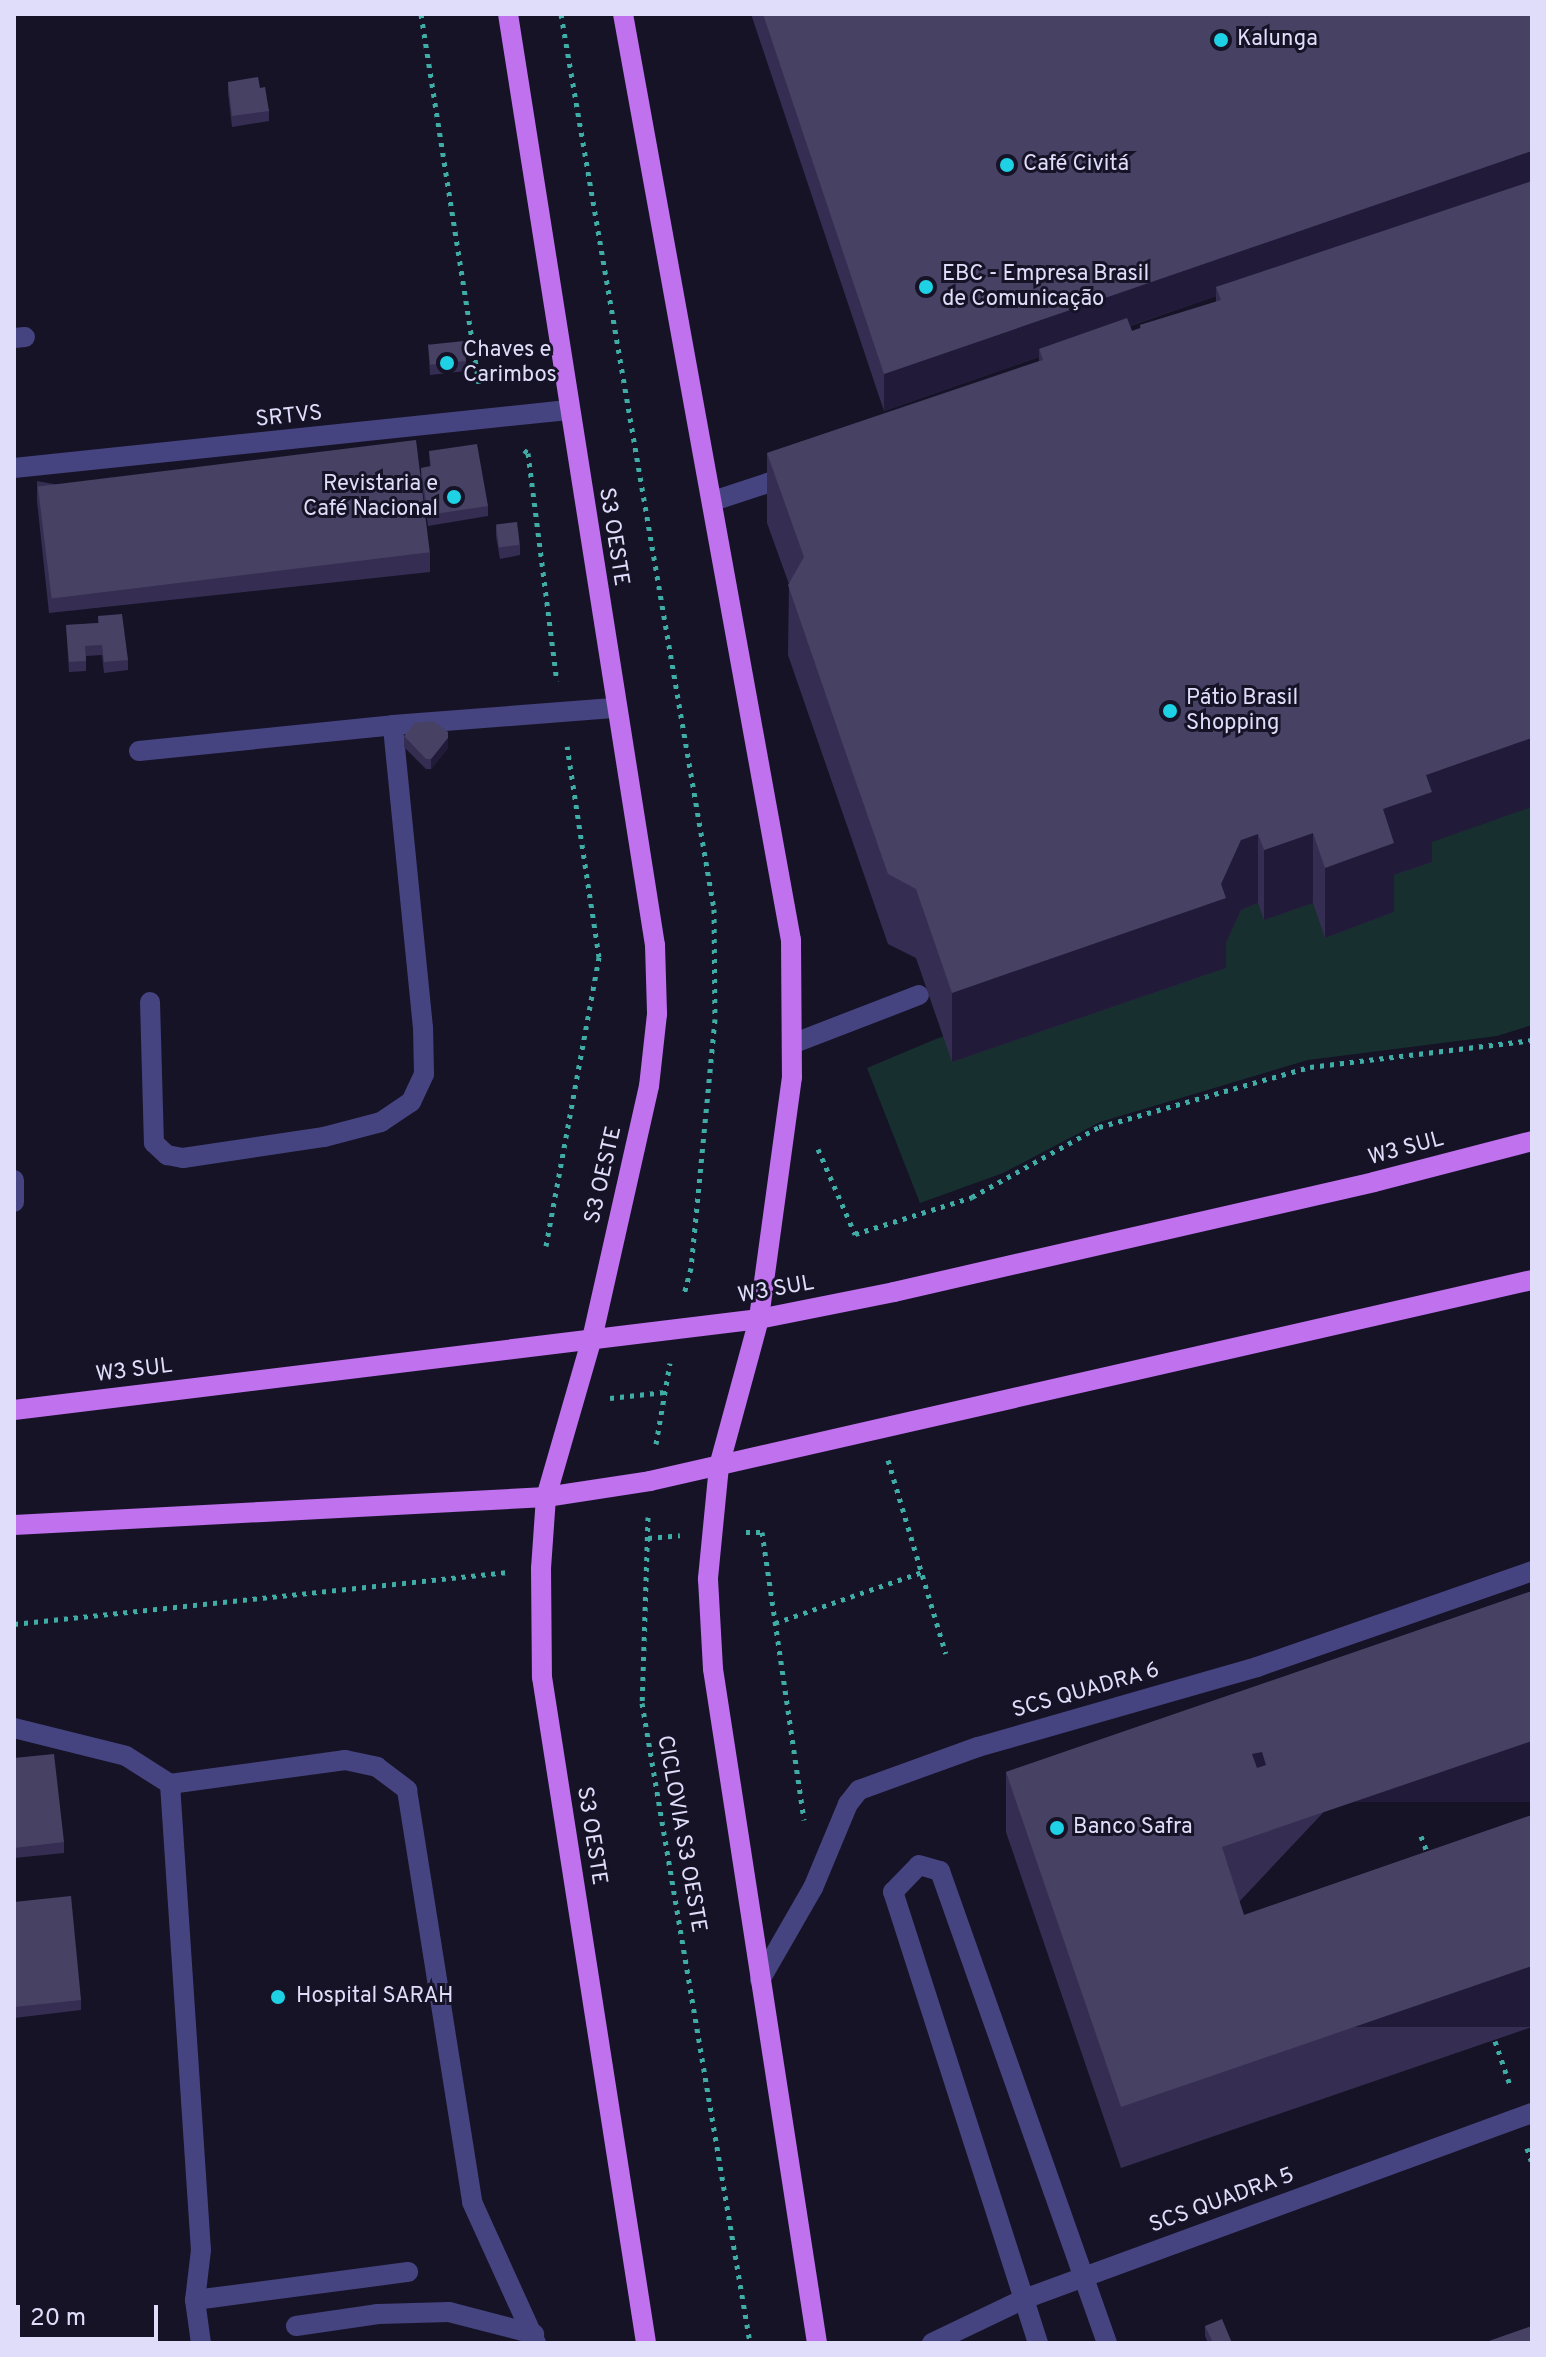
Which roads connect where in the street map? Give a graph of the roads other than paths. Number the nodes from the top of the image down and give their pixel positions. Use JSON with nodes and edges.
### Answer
{"nodes":[{"id":1,"x":508,"y":14,"type":"edge"},
{"id":2,"x":623,"y":14,"type":"edge"},
{"id":3,"x":568,"y":410,"type":"junction"},
{"id":4,"x":14,"y":468,"type":"edge"},
{"id":5,"x":804,"y":471,"type":"edge"},
{"id":6,"x":713,"y":501,"type":"junction"},
{"id":7,"x":616,"y":708,"type":"junction"},
{"id":8,"x":393,"y":725,"type":"junction"},
{"id":9,"x":139,"y":751,"type":"dead end"},
{"id":10,"x":919,"y":995,"type":"dead end"},
{"id":11,"x":150,"y":1002,"type":"dead end"},
{"id":12,"x":792,"y":1044,"type":"junction"},
{"id":13,"x":1532,"y":1141,"type":"edge"},
{"id":14,"x":14,"y":1180,"type":"edge"},
{"id":15,"x":14,"y":1202,"type":"edge"},
{"id":16,"x":1532,"y":1280,"type":"edge"},
{"id":17,"x":759,"y":1319,"type":"junction"},
{"id":18,"x":592,"y":1338,"type":"junction"},
{"id":19,"x":14,"y":1410,"type":"edge"},
{"id":20,"x":719,"y":1466,"type":"junction"},
{"id":21,"x":546,"y":1497,"type":"junction"},
{"id":22,"x":14,"y":1525,"type":"edge"},
{"id":23,"x":1532,"y":1571,"type":"edge"},
{"id":24,"x":14,"y":1728,"type":"edge"},
{"id":25,"x":170,"y":1784,"type":"junction"},
{"id":26,"x":760,"y":1980,"type":"junction"},
{"id":27,"x":1532,"y":2113,"type":"edge"},
{"id":28,"x":408,"y":2272,"type":"dead end"},
{"id":29,"x":1083,"y":2277,"type":"junction"},
{"id":30,"x":1024,"y":2299,"type":"junction"},
{"id":31,"x":195,"y":2300,"type":"junction"},
{"id":32,"x":296,"y":2326,"type":"dead end"},
{"id":33,"x":535,"y":2339,"type":"edge"},
{"id":34,"x":201,"y":2343,"type":"edge"},
{"id":35,"x":646,"y":2343,"type":"edge"},
{"id":36,"x":817,"y":2343,"type":"edge"},
{"id":37,"x":932,"y":2343,"type":"edge"},
{"id":38,"x":1038,"y":2343,"type":"edge"},
{"id":39,"x":1107,"y":2343,"type":"edge"}],
"edges":[{"from":1,"to":3,"type":"main road","name":"S3 OESTE"},
{"from":2,"to":6,"type":"main road"},
{"from":3,"to":4,"type":"street","name":"SRTVS"},
{"from":3,"to":7,"type":"main road","name":"S3 OESTE"},
{"from":5,"to":6,"type":"street"},
{"from":6,"to":12,"type":"main road"},
{"from":7,"to":8,"type":"street"},
{"from":7,"to":18,"type":"main road","name":"S3 OESTE"},
{"from":8,"to":9,"type":"street"},
{"from":8,"to":11,"type":"street"},
{"from":10,"to":12,"type":"street"},
{"from":12,"to":17,"type":"main road"},
{"from":13,"to":17,"type":"main road","name":"W3 SUL"},
{"from":14,"to":15,"type":"street"},
{"from":16,"to":20,"type":"main road"},
{"from":17,"to":18,"type":"main road","name":"W3 SUL"},
{"from":17,"to":20,"type":"main road"},
{"from":18,"to":19,"type":"main road","name":"W3 SUL"},
{"from":18,"to":21,"type":"main road","name":"S3 OESTE"},
{"from":20,"to":21,"type":"main road"},
{"from":20,"to":26,"type":"main road"},
{"from":21,"to":22,"type":"main road"},
{"from":21,"to":35,"type":"main road","name":"S3 OESTE"},
{"from":23,"to":26,"type":"street","name":"SCS QUADRA 6"},
{"from":24,"to":25,"type":"street"},
{"from":25,"to":31,"type":"street"},
{"from":25,"to":33,"type":"street"},
{"from":26,"to":36,"type":"main road"},
{"from":27,"to":29,"type":"street","name":"SCS QUADRA 5"},
{"from":28,"to":31,"type":"street"},
{"from":29,"to":30,"type":"street","name":"SCS QUADRA 5"},
{"from":29,"to":30,"type":"street"},
{"from":29,"to":39,"type":"street"},
{"from":30,"to":37,"type":"street","name":"SCS QUADRA 5"},
{"from":30,"to":38,"type":"street"},
{"from":31,"to":34,"type":"street"},
{"from":32,"to":33,"type":"street"}]}
